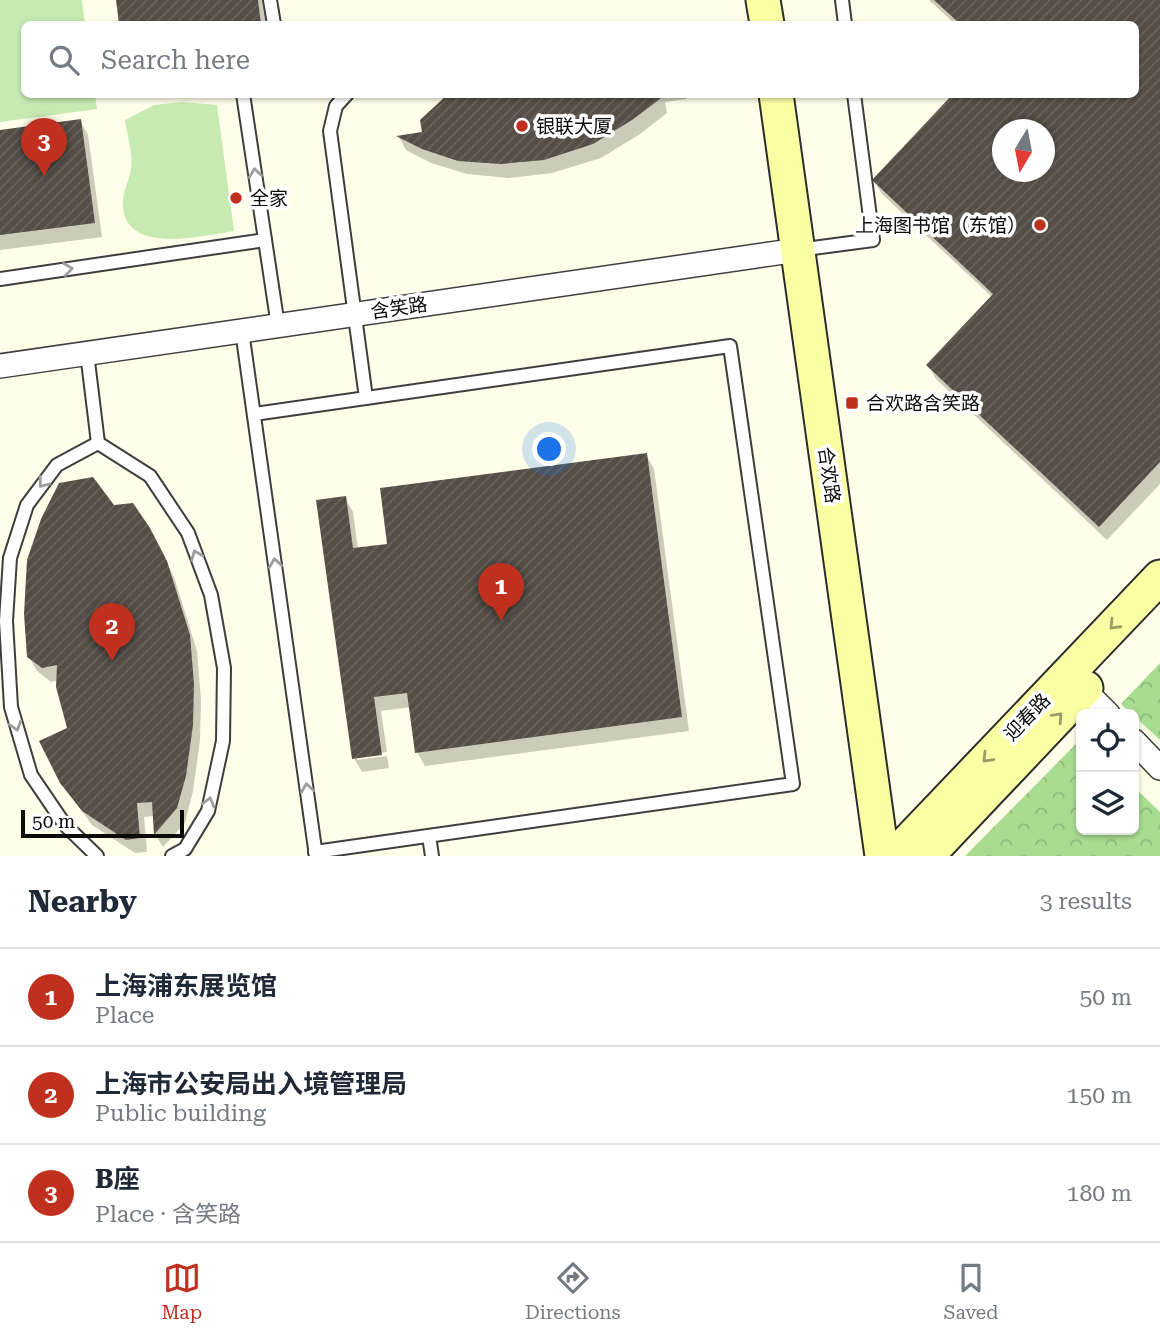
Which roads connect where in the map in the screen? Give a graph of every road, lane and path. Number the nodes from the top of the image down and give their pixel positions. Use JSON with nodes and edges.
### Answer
{"nodes":[{"id":1,"x":270,"y":0,"type":"edge"},
{"id":2,"x":763,"y":0,"type":"edge"},
{"id":3,"x":842,"y":0,"type":"edge"},
{"id":4,"x":274,"y":21,"type":"edge"},
{"id":5,"x":766,"y":21,"type":"edge"},
{"id":6,"x":845,"y":21,"type":"edge"},
{"id":7,"x":244,"y":98,"type":"edge"},
{"id":8,"x":343,"y":98,"type":"edge"},
{"id":9,"x":777,"y":98,"type":"edge"},
{"id":10,"x":855,"y":98,"type":"edge"},
{"id":11,"x":265,"y":240,"type":"junction"},
{"id":12,"x":798,"y":250,"type":"junction"},
{"id":13,"x":0,"y":279,"type":"edge"},
{"id":14,"x":354,"y":315,"type":"junction"},
{"id":15,"x":278,"y":326,"type":"junction"},
{"id":16,"x":242,"y":331,"type":"junction"},
{"id":17,"x":87,"y":353,"type":"junction"},
{"id":18,"x":0,"y":366,"type":"edge"},
{"id":19,"x":366,"y":398,"type":"junction"},
{"id":20,"x":254,"y":414,"type":"junction"},
{"id":21,"x":97,"y":443,"type":"junction"},
{"id":22,"x":1160,"y":577,"type":"edge"},
{"id":23,"x":1160,"y":610,"type":"edge"},
{"id":24,"x":1076,"y":682,"type":"junction"},
{"id":25,"x":1103,"y":709,"type":"edge"},
{"id":26,"x":1139,"y":746,"type":"edge"},
{"id":27,"x":1160,"y":768,"type":"edge"},
{"id":28,"x":429,"y":836,"type":"junction"},
{"id":29,"x":316,"y":854,"type":"edge"},
{"id":30,"x":97,"y":856,"type":"edge"},
{"id":31,"x":172,"y":856,"type":"edge"},
{"id":32,"x":432,"y":856,"type":"edge"},
{"id":33,"x":882,"y":856,"type":"edge"},
{"id":34,"x":894,"y":856,"type":"edge"},
{"id":35,"x":928,"y":856,"type":"edge"}],
"edges":[{"from":1,"to":4,"type":"lane"},
{"from":2,"to":5,"type":"street"},
{"from":3,"to":6,"type":"lane"},
{"from":11,"to":7,"type":"lane","one_way":true},
{"from":8,"to":14,"type":"lane"},
{"from":9,"to":12,"type":"street","name":"合欢路"},
{"from":10,"to":12,"type":"lane"},
{"from":13,"to":11,"type":"lane","one_way":true},
{"from":11,"to":15,"type":"lane"},
{"from":12,"to":14,"type":"street","name":"含笑路"},
{"from":12,"to":33,"type":"street","name":"合欢路"},
{"from":14,"to":15,"type":"street","name":"含笑路"},
{"from":14,"to":19,"type":"lane"},
{"from":15,"to":16,"type":"street","name":"含笑路"},
{"from":16,"to":17,"type":"street","name":"含笑路"},
{"from":16,"to":20,"type":"lane"},
{"from":17,"to":18,"type":"street","name":"含笑路"},
{"from":17,"to":21,"type":"lane"},
{"from":19,"to":20,"type":"lane"},
{"from":19,"to":28,"type":"lane"},
{"from":29,"to":20,"type":"lane","one_way":true},
{"from":21,"to":30,"type":"lane","one_way":true},
{"from":31,"to":21,"type":"lane","one_way":true},
{"from":22,"to":24,"type":"street","name":"迎春路","one_way":true},
{"from":23,"to":24,"type":"street","name":"迎春路"},
{"from":24,"to":25,"type":"street"},
{"from":24,"to":34,"type":"street","name":"迎春路","one_way":true},
{"from":35,"to":24,"type":"street","name":"迎春路","one_way":true},
{"from":26,"to":27,"type":"street"},
{"from":28,"to":29,"type":"lane"},
{"from":28,"to":32,"type":"lane"}]}
